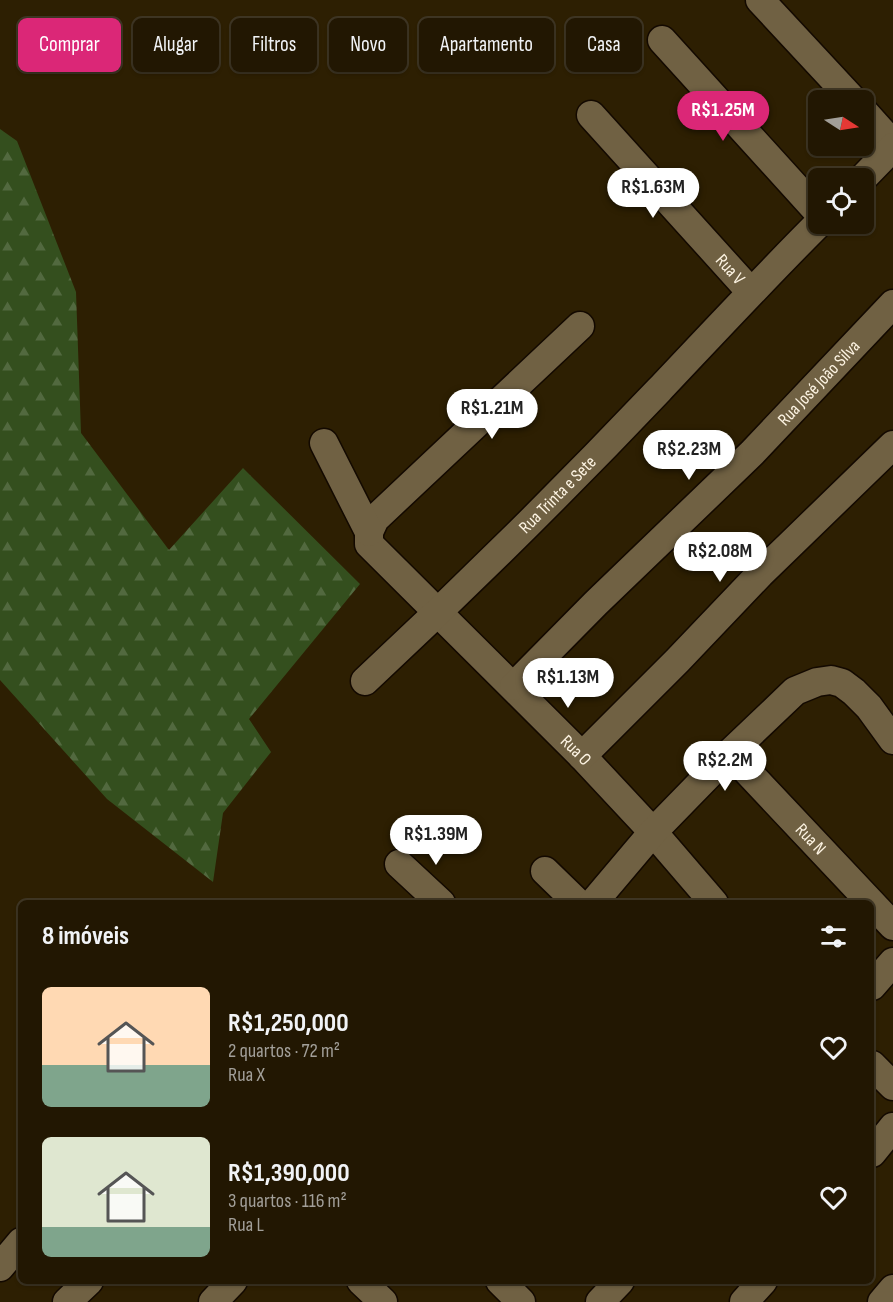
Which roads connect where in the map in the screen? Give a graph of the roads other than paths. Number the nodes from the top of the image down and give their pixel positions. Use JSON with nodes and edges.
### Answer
{"nodes":[{"id":1,"x":760,"y":0,"type":"edge"},
{"id":2,"x":662,"y":40,"type":"dead end"},
{"id":3,"x":844,"y":90,"type":"edge"},
{"id":4,"x":591,"y":115,"type":"dead end"},
{"id":5,"x":874,"y":124,"type":"edge"},
{"id":6,"x":893,"y":146,"type":"edge"},
{"id":7,"x":872,"y":168,"type":"edge"},
{"id":8,"x":808,"y":201,"type":"edge"},
{"id":9,"x":808,"y":234,"type":"edge"},
{"id":10,"x":750,"y":291,"type":"junction"},
{"id":11,"x":893,"y":304,"type":"edge"},
{"id":12,"x":580,"y":326,"type":"dead end"},
{"id":13,"x":324,"y":443,"type":"dead end"},
{"id":14,"x":893,"y":445,"type":"edge"},
{"id":15,"x":374,"y":543,"type":"junction"},
{"id":16,"x":439,"y":612,"type":"junction"},
{"id":17,"x":365,"y":681,"type":"dead end"},
{"id":18,"x":514,"y":686,"type":"junction"},
{"id":19,"x":893,"y":740,"type":"edge"},
{"id":20,"x":730,"y":753,"type":"junction"},
{"id":21,"x":582,"y":756,"type":"junction"},
{"id":22,"x":653,"y":832,"type":"junction"},
{"id":23,"x":399,"y":864,"type":"dead end"},
{"id":24,"x":545,"y":871,"type":"dead end"},
{"id":25,"x":438,"y":900,"type":"edge"},
{"id":26,"x":575,"y":900,"type":"edge"},
{"id":27,"x":596,"y":900,"type":"edge"},
{"id":28,"x":711,"y":900,"type":"edge"},
{"id":29,"x":869,"y":900,"type":"edge"},
{"id":30,"x":874,"y":906,"type":"edge"},
{"id":31,"x":893,"y":926,"type":"edge"},
{"id":32,"x":893,"y":962,"type":"edge"},
{"id":33,"x":874,"y":984,"type":"edge"},
{"id":34,"x":874,"y":1067,"type":"edge"},
{"id":35,"x":893,"y":1086,"type":"edge"},
{"id":36,"x":893,"y":1127,"type":"edge"},
{"id":37,"x":874,"y":1151,"type":"edge"},
{"id":38,"x":18,"y":1246,"type":"edge"},
{"id":39,"x":0,"y":1267,"type":"edge"},
{"id":40,"x":86,"y":1284,"type":"edge"},
{"id":41,"x":230,"y":1284,"type":"edge"},
{"id":42,"x":503,"y":1284,"type":"edge"},
{"id":43,"x":617,"y":1284,"type":"edge"},
{"id":44,"x":760,"y":1284,"type":"edge"},
{"id":45,"x":893,"y":1289,"type":"edge"},
{"id":46,"x":67,"y":1302,"type":"edge"},
{"id":47,"x":213,"y":1302,"type":"edge"},
{"id":48,"x":520,"y":1302,"type":"edge"},
{"id":49,"x":600,"y":1302,"type":"edge"},
{"id":50,"x":744,"y":1302,"type":"edge"},
{"id":51,"x":882,"y":1302,"type":"edge"}],
"edges":[{"from":1,"to":3,"type":"street"},
{"from":2,"to":8,"type":"street"},
{"from":4,"to":10,"type":"street","name":"Rua V"},
{"from":5,"to":6,"type":"street"},
{"from":6,"to":7,"type":"street"},
{"from":9,"to":10,"type":"street","name":"Rua Trinta e Sete"},
{"from":10,"to":16,"type":"street","name":"Rua Trinta e Sete"},
{"from":11,"to":18,"type":"street","name":"Rua José João Silva"},
{"from":12,"to":15,"type":"street"},
{"from":13,"to":15,"type":"street","name":"Rua O"},
{"from":14,"to":21,"type":"street"},
{"from":15,"to":16,"type":"street","name":"Rua O"},
{"from":16,"to":17,"type":"street","name":"Rua Trinta e Sete"},
{"from":16,"to":18,"type":"street","name":"Rua O"},
{"from":18,"to":21,"type":"street","name":"Rua O"},
{"from":19,"to":20,"type":"street"},
{"from":20,"to":22,"type":"street"},
{"from":20,"to":29,"type":"street","name":"Rua N"},
{"from":21,"to":22,"type":"street","name":"Rua O"},
{"from":22,"to":27,"type":"street"},
{"from":22,"to":28,"type":"street","name":"Rua O"},
{"from":23,"to":25,"type":"street"},
{"from":24,"to":26,"type":"street"},
{"from":30,"to":31,"type":"street","name":"Rua N"},
{"from":32,"to":33,"type":"street"},
{"from":34,"to":35,"type":"street"},
{"from":36,"to":37,"type":"street"},
{"from":38,"to":39,"type":"street"},
{"from":40,"to":46,"type":"street"},
{"from":41,"to":47,"type":"street"},
{"from":42,"to":48,"type":"street"},
{"from":43,"to":49,"type":"street"},
{"from":44,"to":50,"type":"street"},
{"from":45,"to":51,"type":"street"}]}
